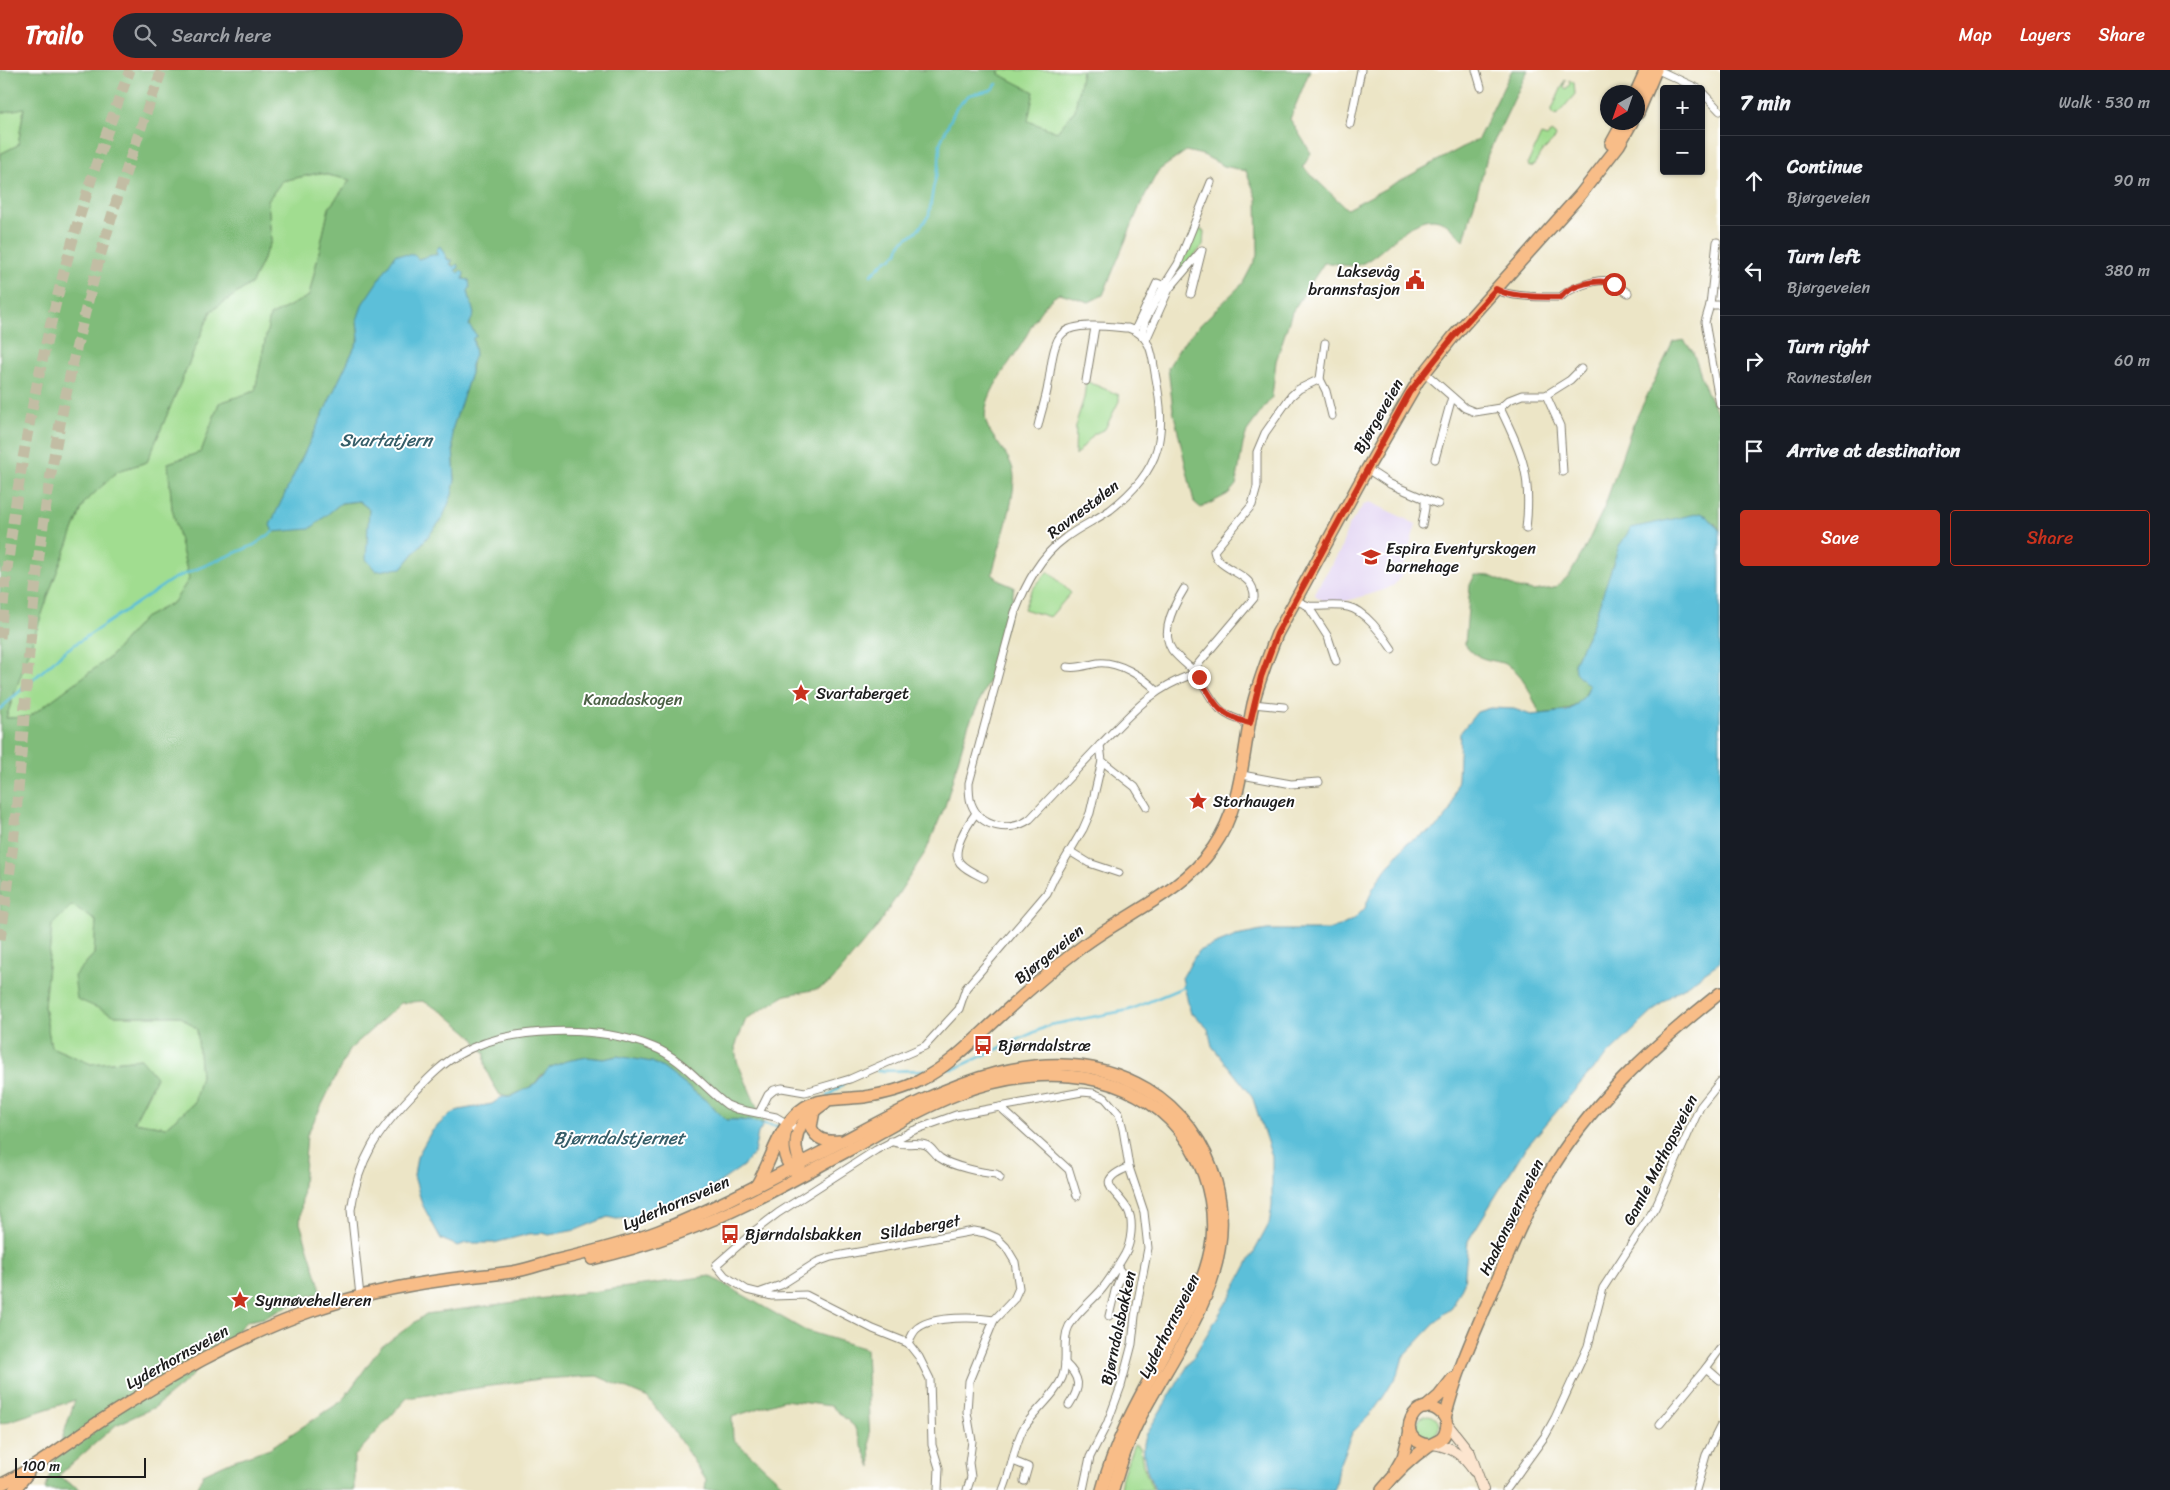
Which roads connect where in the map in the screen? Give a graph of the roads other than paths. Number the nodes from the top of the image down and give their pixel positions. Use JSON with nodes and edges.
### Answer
{"nodes":[{"id":1,"x":1361,"y":70,"type":"edge"},
{"id":2,"x":1476,"y":70,"type":"edge"},
{"id":3,"x":1646,"y":70,"type":"edge"},
{"id":4,"x":1657,"y":70,"type":"edge"},
{"id":5,"x":1639,"y":85,"type":"edge"},
{"id":6,"x":1689,"y":85,"type":"edge"},
{"id":7,"x":1481,"y":87,"type":"dead end"},
{"id":8,"x":1705,"y":95,"type":"edge"},
{"id":9,"x":1645,"y":97,"type":"edge"},
{"id":10,"x":1720,"y":111,"type":"edge"},
{"id":11,"x":1350,"y":124,"type":"dead end"},
{"id":12,"x":1619,"y":130,"type":"edge"},
{"id":13,"x":1627,"y":130,"type":"edge"},
{"id":14,"x":1595,"y":175,"type":"junction"},
{"id":15,"x":1211,"y":182,"type":"dead end"},
{"id":16,"x":1717,"y":242,"type":"dead end"},
{"id":17,"x":1166,"y":288,"type":"junction"},
{"id":18,"x":1496,"y":289,"type":"junction"},
{"id":19,"x":1628,"y":293,"type":"dead end"},
{"id":20,"x":1191,"y":294,"type":"dead end"},
{"id":21,"x":1710,"y":305,"type":"junction"},
{"id":22,"x":1720,"y":305,"type":"edge"},
{"id":23,"x":1095,"y":327,"type":"junction"},
{"id":24,"x":1135,"y":330,"type":"junction"},
{"id":25,"x":1144,"y":337,"type":"junction"},
{"id":26,"x":1325,"y":343,"type":"dead end"},
{"id":27,"x":1580,"y":369,"type":"dead end"},
{"id":28,"x":1424,"y":372,"type":"junction"},
{"id":29,"x":1320,"y":379,"type":"junction"},
{"id":30,"x":1086,"y":381,"type":"dead end"},
{"id":31,"x":1546,"y":395,"type":"junction"},
{"id":32,"x":1452,"y":397,"type":"junction"},
{"id":33,"x":1720,"y":406,"type":"edge"},
{"id":34,"x":1500,"y":408,"type":"junction"},
{"id":35,"x":1332,"y":416,"type":"dead end"},
{"id":36,"x":1038,"y":426,"type":"dead end"},
{"id":37,"x":1435,"y":459,"type":"dead end"},
{"id":38,"x":1367,"y":469,"type":"junction"},
{"id":39,"x":1563,"y":472,"type":"dead end"},
{"id":40,"x":1425,"y":499,"type":"junction"},
{"id":41,"x":1438,"y":504,"type":"dead end"},
{"id":42,"x":1422,"y":525,"type":"dead end"},
{"id":43,"x":1526,"y":529,"type":"dead end"},
{"id":44,"x":1184,"y":589,"type":"dead end"},
{"id":45,"x":1295,"y":600,"type":"junction"},
{"id":46,"x":1308,"y":606,"type":"junction"},
{"id":47,"x":1392,"y":649,"type":"dead end"},
{"id":48,"x":1336,"y":661,"type":"dead end"},
{"id":49,"x":1067,"y":667,"type":"dead end"},
{"id":50,"x":1193,"y":672,"type":"junction"},
{"id":51,"x":1157,"y":691,"type":"junction"},
{"id":52,"x":1253,"y":704,"type":"junction"},
{"id":53,"x":1284,"y":707,"type":"dead end"},
{"id":54,"x":1250,"y":723,"type":"junction"},
{"id":55,"x":1100,"y":745,"type":"junction"},
{"id":56,"x":1102,"y":761,"type":"junction"},
{"id":57,"x":1242,"y":775,"type":"junction"},
{"id":58,"x":1319,"y":782,"type":"dead end"},
{"id":59,"x":1147,"y":807,"type":"dead end"},
{"id":60,"x":976,"y":813,"type":"junction"},
{"id":61,"x":1070,"y":852,"type":"junction"},
{"id":62,"x":1118,"y":874,"type":"dead end"},
{"id":63,"x":984,"y":878,"type":"dead end"},
{"id":64,"x":1720,"y":993,"type":"edge"},
{"id":65,"x":1720,"y":1082,"type":"edge"},
{"id":66,"x":828,"y":1101,"type":"junction"},
{"id":67,"x":1000,"y":1107,"type":"junction"},
{"id":68,"x":814,"y":1110,"type":"junction"},
{"id":69,"x":759,"y":1112,"type":"junction"},
{"id":70,"x":793,"y":1127,"type":"junction"},
{"id":71,"x":843,"y":1140,"type":"junction"},
{"id":72,"x":891,"y":1141,"type":"junction"},
{"id":73,"x":795,"y":1166,"type":"junction"},
{"id":74,"x":1129,"y":1168,"type":"junction"},
{"id":75,"x":800,"y":1176,"type":"junction"},
{"id":76,"x":1000,"y":1178,"type":"dead end"},
{"id":77,"x":755,"y":1187,"type":"junction"},
{"id":78,"x":1077,"y":1196,"type":"dead end"},
{"id":79,"x":1117,"y":1267,"type":"junction"},
{"id":80,"x":531,"y":1268,"type":"junction"},
{"id":81,"x":758,"y":1293,"type":"junction"},
{"id":82,"x":360,"y":1296,"type":"junction"},
{"id":83,"x":1109,"y":1316,"type":"dead end"},
{"id":84,"x":994,"y":1320,"type":"junction"},
{"id":85,"x":908,"y":1343,"type":"junction"},
{"id":86,"x":1720,"y":1349,"type":"edge"},
{"id":87,"x":1065,"y":1364,"type":"junction"},
{"id":88,"x":1461,"y":1366,"type":"junction"},
{"id":89,"x":1706,"y":1368,"type":"junction"},
{"id":90,"x":1720,"y":1380,"type":"edge"},
{"id":91,"x":1069,"y":1405,"type":"dead end"},
{"id":92,"x":1425,"y":1408,"type":"junction"},
{"id":93,"x":1446,"y":1421,"type":"junction"},
{"id":94,"x":1660,"y":1424,"type":"dead end"},
{"id":95,"x":1720,"y":1427,"type":"edge"},
{"id":96,"x":1410,"y":1431,"type":"junction"},
{"id":97,"x":1431,"y":1445,"type":"junction"},
{"id":98,"x":1013,"y":1460,"type":"junction"},
{"id":99,"x":30,"y":1470,"type":"junction"},
{"id":100,"x":1393,"y":1478,"type":"junction"},
{"id":101,"x":1479,"y":1478,"type":"junction"},
{"id":102,"x":1024,"y":1481,"type":"dead end"},
{"id":103,"x":0,"y":1486,"type":"edge"},
{"id":104,"x":14,"y":1490,"type":"edge"},
{"id":105,"x":938,"y":1490,"type":"edge"},
{"id":106,"x":967,"y":1490,"type":"edge"},
{"id":107,"x":1002,"y":1490,"type":"edge"},
{"id":108,"x":1083,"y":1490,"type":"edge"},
{"id":109,"x":1102,"y":1490,"type":"edge"},
{"id":110,"x":1113,"y":1490,"type":"edge"},
{"id":111,"x":1382,"y":1490,"type":"edge"},
{"id":112,"x":1484,"y":1490,"type":"edge"},
{"id":113,"x":1506,"y":1490,"type":"edge"},
{"id":114,"x":1696,"y":1490,"type":"edge"}],
"edges":[{"from":1,"to":11,"type":"street"},
{"from":2,"to":7,"type":"street"},
{"from":3,"to":5,"type":"main road"},
{"from":4,"to":6,"type":"street"},
{"from":4,"to":9,"type":"main road"},
{"from":8,"to":10,"type":"street"},
{"from":12,"to":14,"type":"main road","name":"Bjørgeveien"},
{"from":13,"to":14,"type":"main road","name":"Bjørgeveien"},
{"from":14,"to":18,"type":"main road","name":"Bjørgeveien"},
{"from":15,"to":17,"type":"street"},
{"from":16,"to":21,"type":"street"},
{"from":17,"to":20,"type":"street"},
{"from":17,"to":24,"type":"street"},
{"from":17,"to":25,"type":"street"},
{"from":18,"to":19,"type":"street"},
{"from":18,"to":28,"type":"main road","name":"Bjørgeveien"},
{"from":21,"to":22,"type":"street"},
{"from":21,"to":33,"type":"street"},
{"from":23,"to":24,"type":"street"},
{"from":23,"to":30,"type":"street"},
{"from":23,"to":36,"type":"street"},
{"from":24,"to":25,"type":"street"},
{"from":25,"to":60,"type":"street","name":"Ravnestølen"},
{"from":26,"to":29,"type":"street"},
{"from":27,"to":31,"type":"street"},
{"from":28,"to":32,"type":"street"},
{"from":28,"to":38,"type":"main road","name":"Bjørgeveien"},
{"from":29,"to":35,"type":"street"},
{"from":29,"to":50,"type":"street"},
{"from":31,"to":34,"type":"street"},
{"from":31,"to":39,"type":"street"},
{"from":32,"to":34,"type":"street"},
{"from":32,"to":37,"type":"street"},
{"from":34,"to":43,"type":"street"},
{"from":38,"to":40,"type":"street","name":"Bjørgeveien"},
{"from":38,"to":45,"type":"main road","name":"Bjørgeveien"},
{"from":40,"to":41,"type":"street","name":"Bjørgeveien"},
{"from":40,"to":42,"type":"street"},
{"from":44,"to":50,"type":"street"},
{"from":45,"to":46,"type":"street"},
{"from":45,"to":52,"type":"main road","name":"Bjørgeveien"},
{"from":46,"to":47,"type":"street"},
{"from":46,"to":48,"type":"street"},
{"from":49,"to":51,"type":"street"},
{"from":50,"to":51,"type":"street"},
{"from":50,"to":54,"type":"street"},
{"from":51,"to":55,"type":"street"},
{"from":52,"to":53,"type":"street"},
{"from":52,"to":54,"type":"main road","name":"Bjørgeveien"},
{"from":54,"to":57,"type":"main road","name":"Bjørgeveien"},
{"from":55,"to":56,"type":"street"},
{"from":55,"to":60,"type":"street"},
{"from":56,"to":59,"type":"street"},
{"from":56,"to":61,"type":"street"},
{"from":57,"to":58,"type":"street"},
{"from":57,"to":66,"type":"main road","name":"Bjørgeveien"},
{"from":60,"to":63,"type":"street"},
{"from":61,"to":62,"type":"street"},
{"from":61,"to":69,"type":"street"},
{"from":64,"to":88,"type":"main road","name":"Haakonsvernveien"},
{"from":65,"to":113,"type":"street","name":"Gamle Mathopsveien"},
{"from":66,"to":68,"type":"main road","name":"Bjørgeveien"},
{"from":66,"to":70,"type":"main road","name":"Bjørgeveien"},
{"from":67,"to":72,"type":"street","name":"Bjørndalsbakken"},
{"from":67,"to":74,"type":"street","name":"Bjørndalsbakken"},
{"from":67,"to":78,"type":"street"},
{"from":68,"to":70,"type":"main road","name":"Bjørgeveien"},
{"from":68,"to":71,"type":"main road"},
{"from":69,"to":70,"type":"street"},
{"from":69,"to":82,"type":"street"},
{"from":70,"to":73,"type":"main road"},
{"from":70,"to":77,"type":"main road","name":"Bjørgeveien"},
{"from":71,"to":73,"type":"main road","name":"Lyderhornsveien"},
{"from":71,"to":110,"type":"main road","name":"Lyderhornsveien"},
{"from":72,"to":76,"type":"street"},
{"from":72,"to":81,"type":"street","name":"Bjørndalsbakken"},
{"from":73,"to":75,"type":"main road"},
{"from":73,"to":77,"type":"main road","name":"Lyderhornsveien"},
{"from":74,"to":79,"type":"street","name":"Bjørndalsbakken"},
{"from":74,"to":108,"type":"street","name":"Bjørndalsbakken"},
{"from":75,"to":80,"type":"main road","name":"Lyderhornsveien"},
{"from":75,"to":109,"type":"main road","name":"Lyderhornsveien"},
{"from":77,"to":80,"type":"main road","name":"Lyderhornsveien"},
{"from":79,"to":83,"type":"street","name":"Bjørndalsbakken"},
{"from":79,"to":87,"type":"street","name":"Bjørndalsbakken"},
{"from":80,"to":82,"type":"main road","name":"Lyderhornsveien"},
{"from":81,"to":84,"type":"street","name":"Sildaberget"},
{"from":81,"to":85,"type":"street"},
{"from":82,"to":99,"type":"main road","name":"Lyderhornsveien"},
{"from":84,"to":85,"type":"street"},
{"from":84,"to":106,"type":"street","name":"Sildaberget"},
{"from":85,"to":105,"type":"street"},
{"from":86,"to":89,"type":"street"},
{"from":87,"to":91,"type":"street","name":"Bjørndalsbakken"},
{"from":87,"to":98,"type":"street","name":"Bjørndalsbakken"},
{"from":88,"to":92,"type":"main road","name":"Haakonsvernveien"},
{"from":88,"to":93,"type":"main road","name":"Haakonsvernveien"},
{"from":89,"to":90,"type":"street"},
{"from":89,"to":94,"type":"street"},
{"from":92,"to":93,"type":"main road"},
{"from":92,"to":96,"type":"main road"},
{"from":93,"to":97,"type":"main road"},
{"from":93,"to":101,"type":"main road"},
{"from":95,"to":114,"type":"street"},
{"from":96,"to":97,"type":"main road"},
{"from":96,"to":100,"type":"main road"},
{"from":97,"to":100,"type":"main road"},
{"from":97,"to":101,"type":"main road"},
{"from":98,"to":102,"type":"street"},
{"from":98,"to":107,"type":"street","name":"Bjørndalsbakken"},
{"from":99,"to":103,"type":"main road","name":"Lyderhornsveien"},
{"from":99,"to":104,"type":"main road","name":"Lyderhornsveien"},
{"from":100,"to":111,"type":"main road"},
{"from":101,"to":112,"type":"main road"}]}
